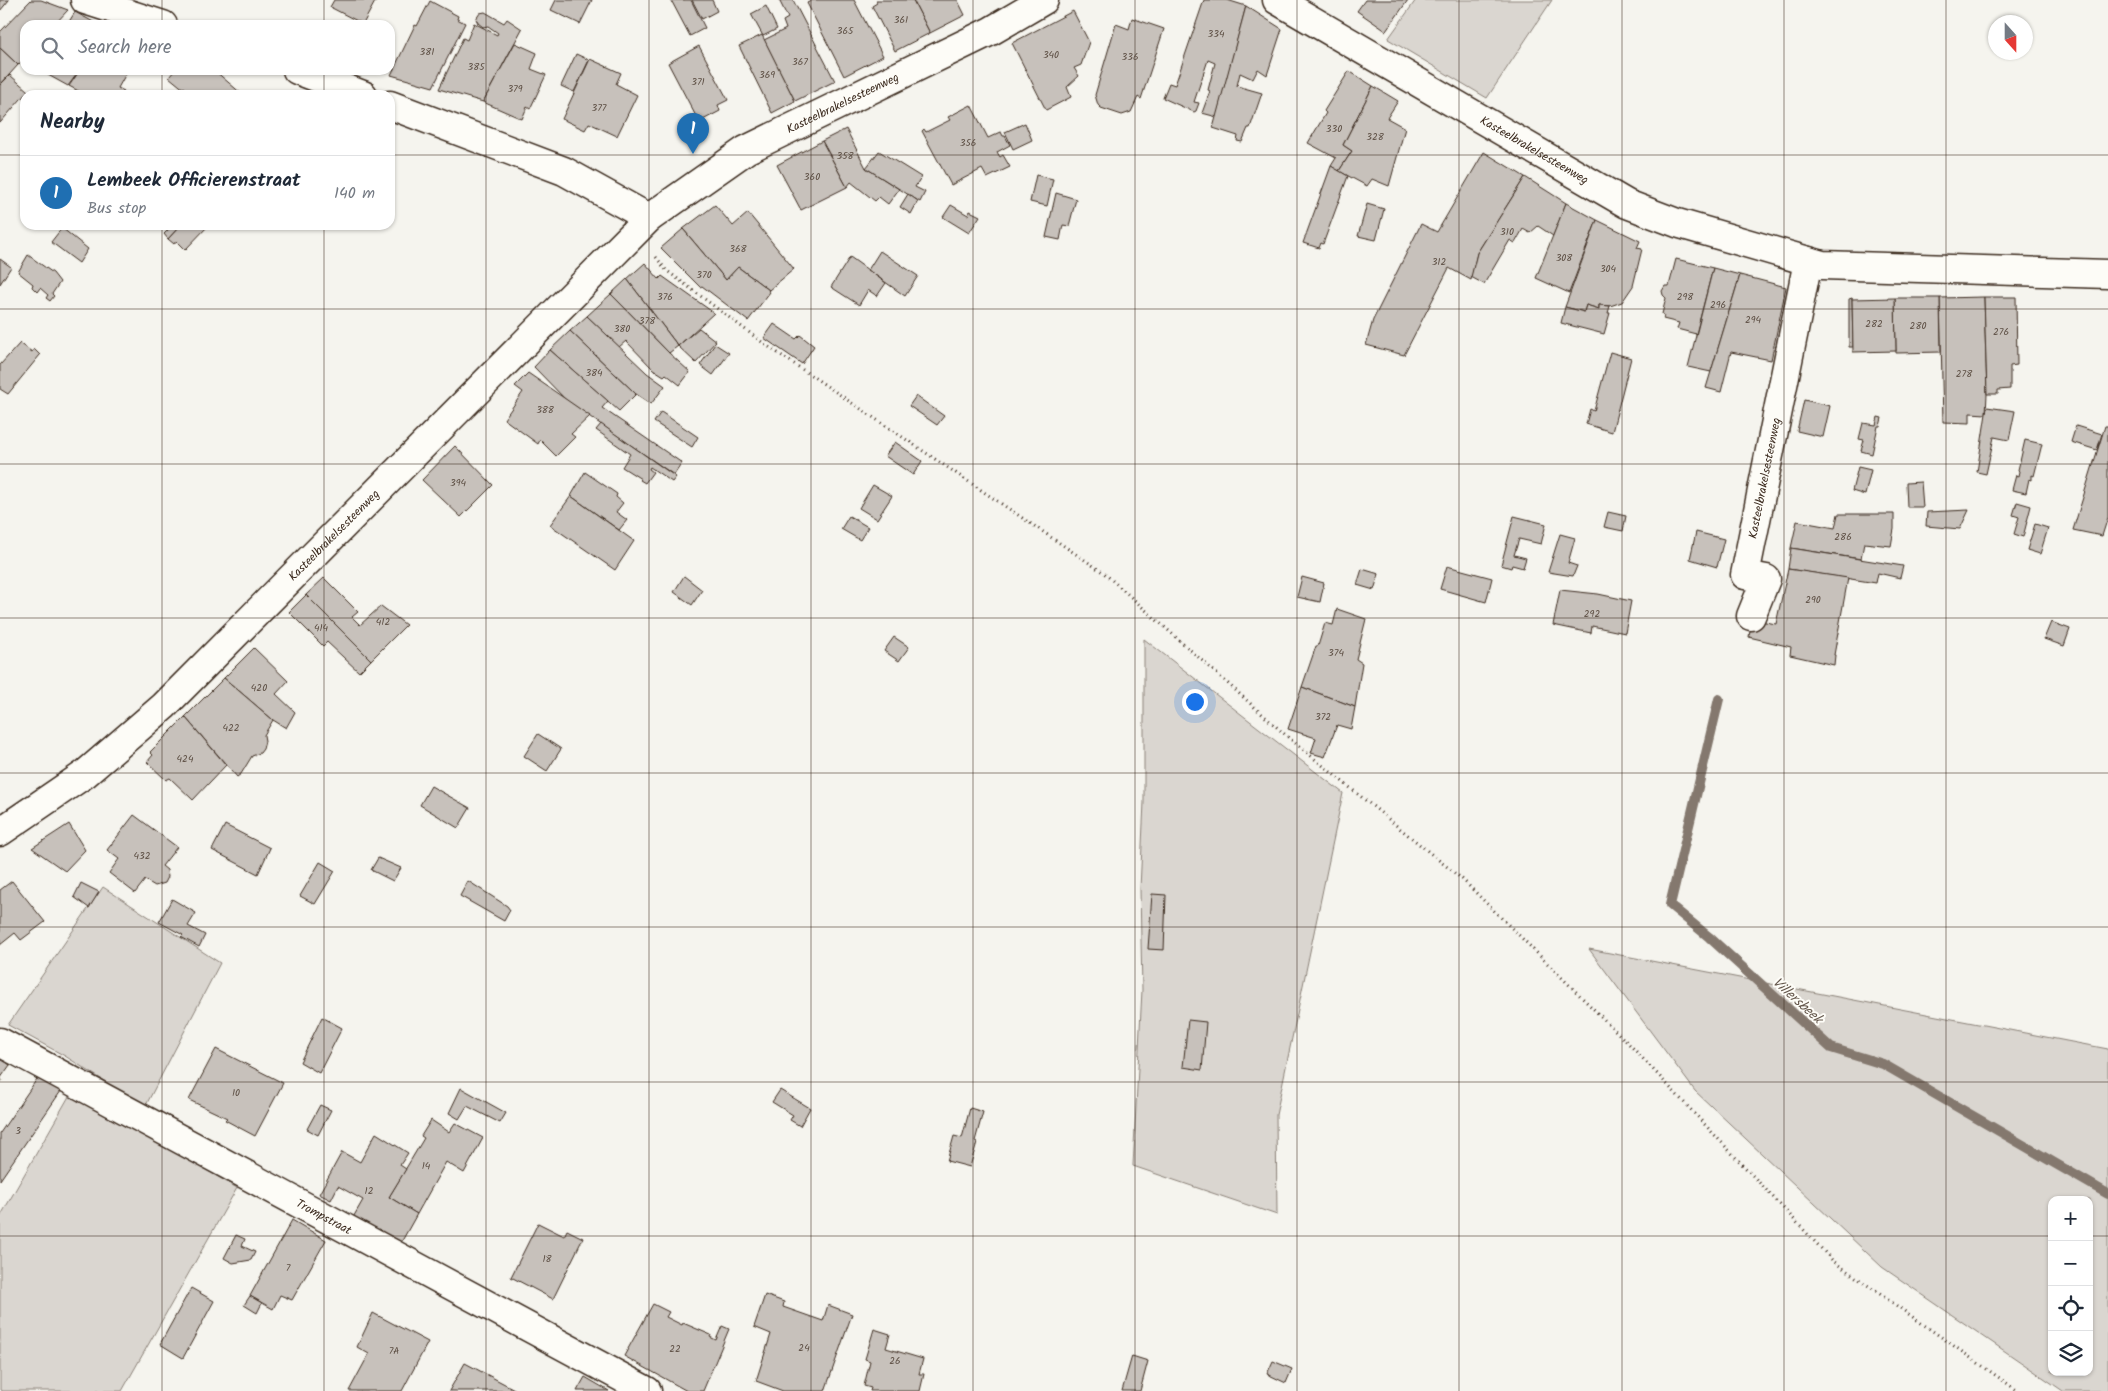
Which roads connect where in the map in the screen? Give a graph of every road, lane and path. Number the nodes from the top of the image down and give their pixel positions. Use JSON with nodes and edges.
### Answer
{"nodes":[{"id":1,"x":85,"y":0,"type":"edge"},
{"id":2,"x":1044,"y":0,"type":"edge"},
{"id":3,"x":1277,"y":0,"type":"edge"},
{"id":4,"x":147,"y":20,"type":"edge"},
{"id":5,"x":309,"y":75,"type":"edge"},
{"id":6,"x":350,"y":90,"type":"edge"},
{"id":7,"x":395,"y":107,"type":"edge"},
{"id":8,"x":642,"y":225,"type":"junction"},
{"id":9,"x":1808,"y":261,"type":"junction"},
{"id":10,"x":2108,"y":274,"type":"edge"},
{"id":11,"x":1751,"y":616,"type":"dead end"},
{"id":12,"x":0,"y":832,"type":"edge"},
{"id":13,"x":0,"y":1042,"type":"edge"},
{"id":14,"x":647,"y":1391,"type":"edge"},
{"id":15,"x":2018,"y":1391,"type":"edge"}],
"edges":[{"from":1,"to":4,"type":"street"},
{"from":2,"to":8,"type":"street","name":"Kasteelbrakelsesteenweg"},
{"from":3,"to":9,"type":"street","name":"Kasteelbrakelsesteenweg"},
{"from":5,"to":6,"type":"street"},
{"from":7,"to":8,"type":"street"},
{"from":8,"to":12,"type":"street","name":"Kasteelbrakelsesteenweg"},
{"from":8,"to":15,"type":"path"},
{"from":9,"to":10,"type":"street","name":"Kasteelbrakelsesteenweg"},
{"from":9,"to":11,"type":"street","name":"Kasteelbrakelsesteenweg"},
{"from":13,"to":14,"type":"street","name":"Trompstraat"}]}
